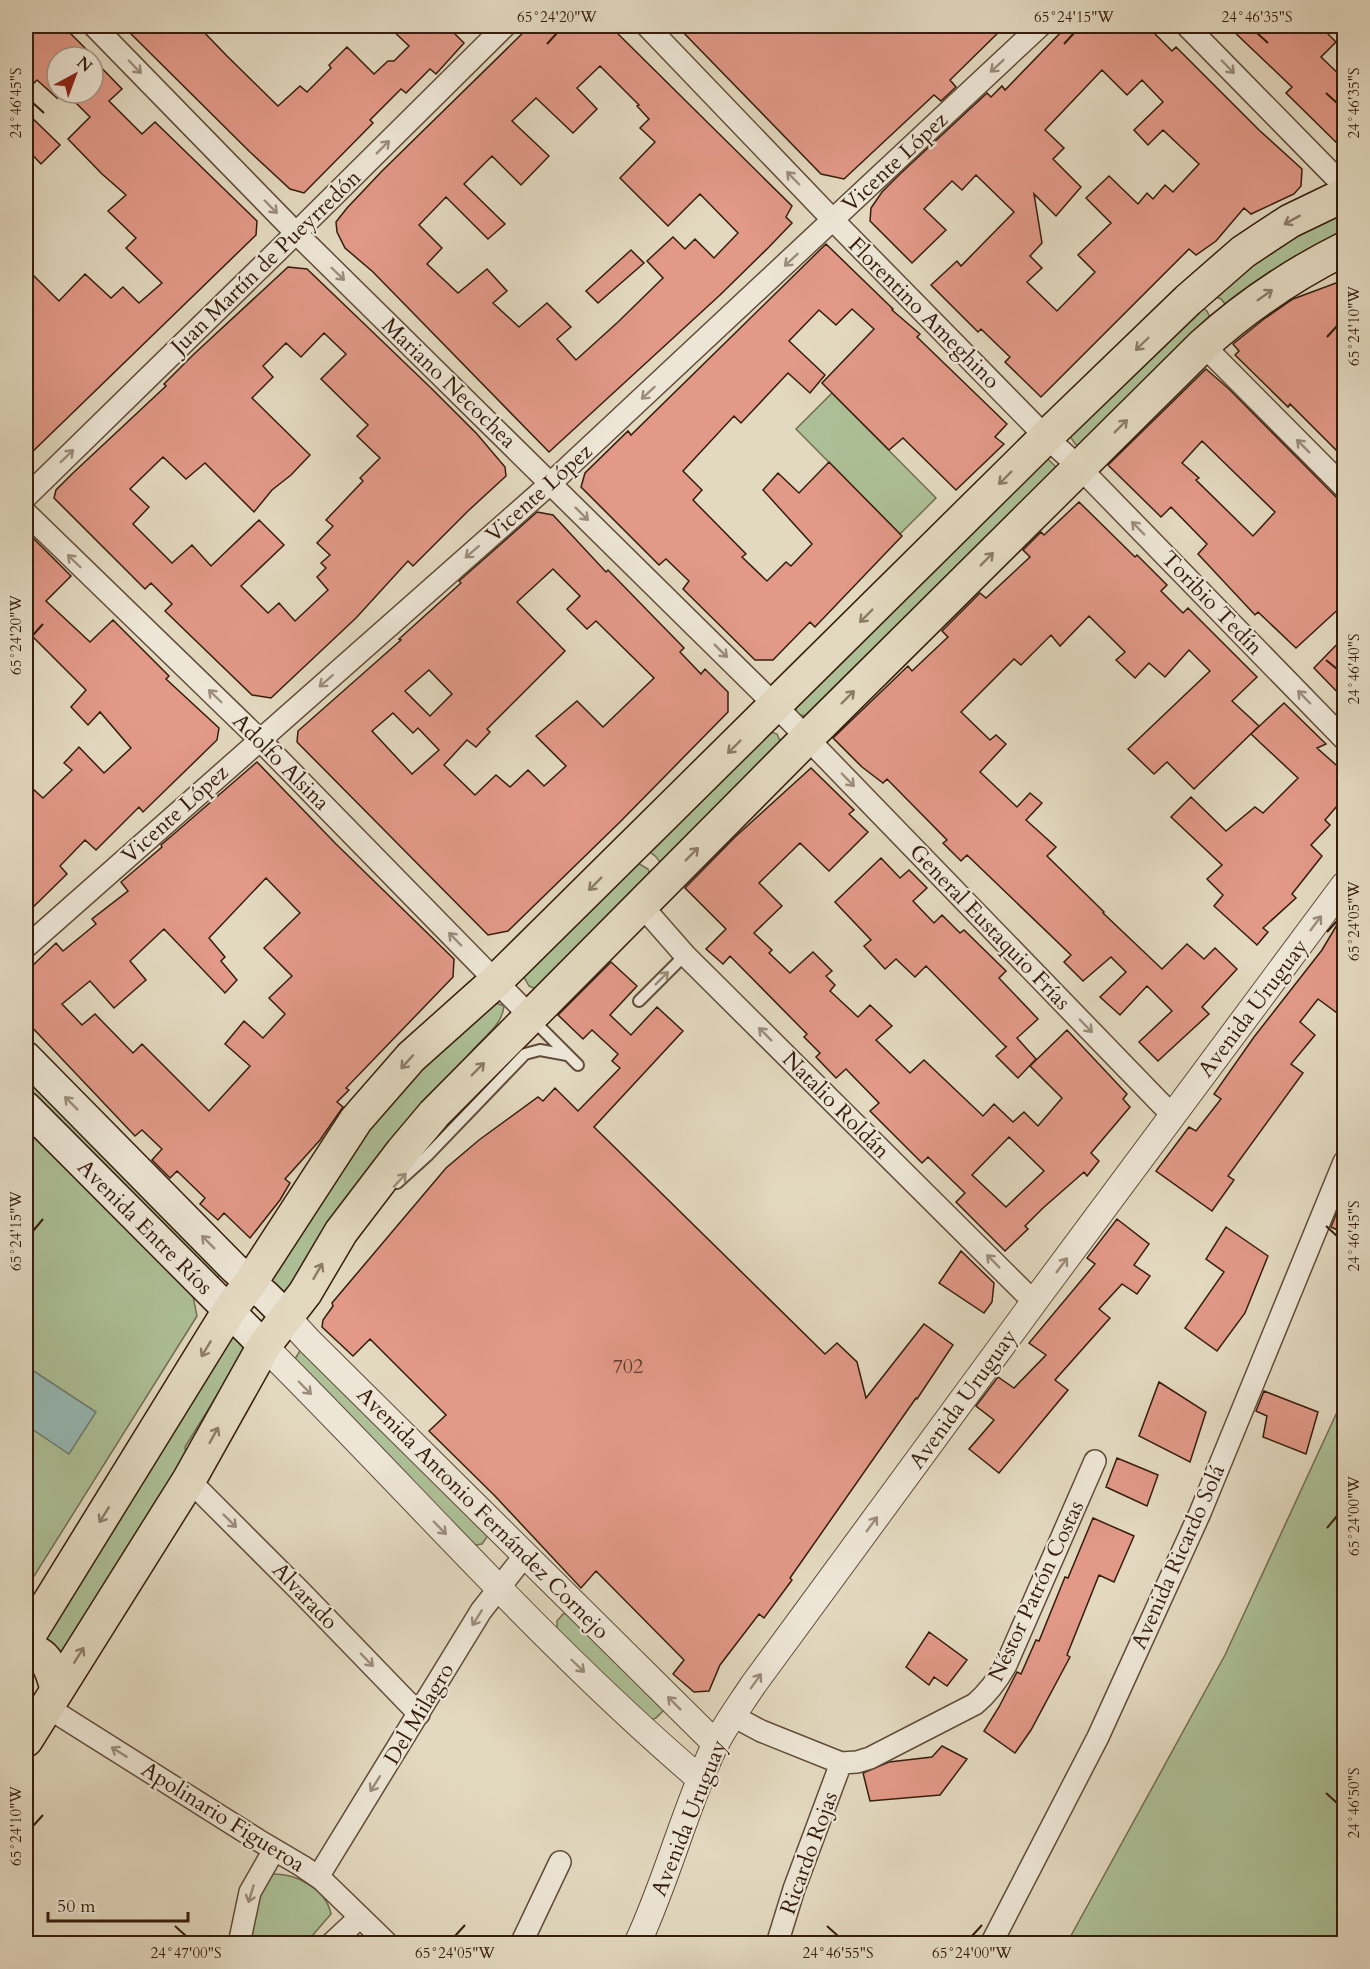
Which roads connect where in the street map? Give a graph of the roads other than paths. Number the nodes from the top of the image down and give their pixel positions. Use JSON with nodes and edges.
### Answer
{"nodes":[{"id":1,"x":94,"y":26,"type":"edge"},
{"id":2,"x":505,"y":26,"type":"edge"},
{"id":3,"x":647,"y":26,"type":"edge"},
{"id":4,"x":1040,"y":26,"type":"edge"},
{"id":5,"x":1187,"y":26,"type":"edge"},
{"id":6,"x":1344,"y":186,"type":"edge"},
{"id":7,"x":1344,"y":195,"type":"edge"},
{"id":8,"x":833,"y":220,"type":"junction"},
{"id":9,"x":297,"y":233,"type":"junction"},
{"id":10,"x":1344,"y":249,"type":"edge"},
{"id":11,"x":1188,"y":300,"type":"junction"},
{"id":12,"x":1210,"y":338,"type":"junction"},
{"id":13,"x":1046,"y":437,"type":"junction"},
{"id":14,"x":1079,"y":467,"type":"junction"},
{"id":15,"x":551,"y":483,"type":"junction"},
{"id":16,"x":1344,"y":487,"type":"edge"},
{"id":17,"x":26,"y":497,"type":"edge"},
{"id":18,"x":26,"y":513,"type":"edge"},
{"id":19,"x":776,"y":706,"type":"junction"},
{"id":20,"x":807,"y":738,"type":"junction"},
{"id":21,"x":259,"y":739,"type":"junction"},
{"id":22,"x":1344,"y":739,"type":"edge"},
{"id":23,"x":627,"y":852,"type":"junction"},
{"id":24,"x":1344,"y":885,"type":"edge"},
{"id":25,"x":652,"y":894,"type":"junction"},
{"id":26,"x":26,"y":946,"type":"edge"},
{"id":27,"x":685,"y":955,"type":"junction"},
{"id":28,"x":496,"y":981,"type":"junction"},
{"id":29,"x":639,"y":1001,"type":"dead end"},
{"id":30,"x":531,"y":1017,"type":"junction"},
{"id":31,"x":567,"y":1055,"type":"junction"},
{"id":32,"x":26,"y":1057,"type":"edge"},
{"id":33,"x":578,"y":1065,"type":"dead end"},
{"id":34,"x":26,"y":1107,"type":"edge"},
{"id":35,"x":454,"y":1110,"type":"junction"},
{"id":36,"x":1173,"y":1116,"type":"junction"},
{"id":37,"x":1344,"y":1162,"type":"edge"},
{"id":38,"x":389,"y":1192,"type":"dead end"},
{"id":39,"x":250,"y":1283,"type":"junction"},
{"id":40,"x":1034,"y":1302,"type":"junction"},
{"id":41,"x":229,"y":1311,"type":"junction"},
{"id":42,"x":287,"y":1317,"type":"junction"},
{"id":43,"x":264,"y":1346,"type":"junction"},
{"id":44,"x":1095,"y":1461,"type":"dead end"},
{"id":45,"x":189,"y":1480,"type":"junction"},
{"id":46,"x":525,"y":1555,"type":"junction"},
{"id":47,"x":498,"y":1588,"type":"junction"},
{"id":48,"x":26,"y":1640,"type":"edge"},
{"id":49,"x":26,"y":1653,"type":"edge"},
{"id":50,"x":52,"y":1698,"type":"junction"},
{"id":51,"x":419,"y":1714,"type":"junction"},
{"id":52,"x":733,"y":1716,"type":"junction"},
{"id":53,"x":26,"y":1740,"type":"edge"},
{"id":54,"x":716,"y":1744,"type":"junction"},
{"id":55,"x":841,"y":1762,"type":"junction"},
{"id":56,"x":700,"y":1779,"type":"junction"},
{"id":57,"x":274,"y":1850,"type":"junction"},
{"id":58,"x":561,"y":1862,"type":"dead end"},
{"id":59,"x":318,"y":1877,"type":"junction"},
{"id":60,"x":360,"y":1917,"type":"junction"},
{"id":61,"x":239,"y":1944,"type":"edge"},
{"id":62,"x":331,"y":1944,"type":"edge"},
{"id":63,"x":388,"y":1944,"type":"edge"},
{"id":64,"x":521,"y":1944,"type":"edge"},
{"id":65,"x":637,"y":1944,"type":"edge"},
{"id":66,"x":777,"y":1944,"type":"edge"},
{"id":67,"x":992,"y":1944,"type":"edge"}],
"edges":[{"from":1,"to":9,"type":"street","name":"Mariano Necochea","one_way":true},
{"from":9,"to":2,"type":"street","name":"Juan Martín de Pueyrredón","one_way":true},
{"from":8,"to":3,"type":"street","name":"Florentino Ameghino","one_way":true},
{"from":4,"to":8,"type":"street","name":"Vicente López","one_way":true},
{"from":5,"to":6,"type":"street","one_way":true},
{"from":7,"to":11,"type":"main road","one_way":true},
{"from":8,"to":13,"type":"street","name":"Florentino Ameghino"},
{"from":8,"to":15,"type":"street","name":"Vicente López","one_way":true},
{"from":9,"to":15,"type":"street","name":"Mariano Necochea","one_way":true},
{"from":17,"to":9,"type":"street","name":"Juan Martín de Pueyrredón","one_way":true},
{"from":12,"to":10,"type":"main road","one_way":true},
{"from":11,"to":12,"type":"main road"},
{"from":11,"to":13,"type":"main road","one_way":true},
{"from":14,"to":12,"type":"main road","one_way":true},
{"from":16,"to":12,"type":"street","one_way":true},
{"from":13,"to":14,"type":"street","name":"Florentino Ameghino"},
{"from":13,"to":19,"type":"main road","one_way":true},
{"from":20,"to":14,"type":"main road","one_way":true},
{"from":22,"to":14,"type":"street","name":"Toribio Tedín","one_way":true},
{"from":15,"to":19,"type":"street","name":"Mariano Necochea","one_way":true},
{"from":15,"to":21,"type":"street","name":"Vicente López","one_way":true},
{"from":21,"to":18,"type":"street","name":"Adolfo Alsina","one_way":true},
{"from":19,"to":20,"type":"street","name":"Mariano Necochea"},
{"from":19,"to":23,"type":"main road","one_way":true},
{"from":25,"to":20,"type":"main road","one_way":true},
{"from":20,"to":36,"type":"street","name":"General Eustaquio Frías","one_way":true},
{"from":21,"to":26,"type":"street","name":"Vicente López"},
{"from":28,"to":21,"type":"street","name":"Adolfo Alsina","one_way":true},
{"from":23,"to":25,"type":"main road"},
{"from":23,"to":28,"type":"main road","one_way":true},
{"from":36,"to":24,"type":"street","name":"Avenida Uruguay","one_way":true},
{"from":25,"to":27,"type":"street","name":"Natalio Roldán"},
{"from":25,"to":30,"type":"main road"},
{"from":29,"to":27,"type":"lane","one_way":true},
{"from":40,"to":27,"type":"street","name":"Natalio Roldán","one_way":true},
{"from":28,"to":30,"type":"street","name":"Adolfo Alsina"},
{"from":28,"to":39,"type":"main road","one_way":true},
{"from":30,"to":31,"type":"lane"},
{"from":35,"to":30,"type":"main road","one_way":true},
{"from":31,"to":33,"type":"lane"},
{"from":31,"to":35,"type":"lane"},
{"from":39,"to":32,"type":"main road","name":"Avenida Entre Ríos","one_way":true},
{"from":34,"to":41,"type":"main road","name":"Avenida Entre Ríos"},
{"from":38,"to":35,"type":"lane","one_way":true},
{"from":42,"to":35,"type":"main road","one_way":true},
{"from":40,"to":36,"type":"street","name":"Avenida Uruguay","one_way":true},
{"from":37,"to":67,"type":"street","name":"Avenida Ricardo Solá"},
{"from":39,"to":41,"type":"main road"},
{"from":39,"to":42,"type":"main road","name":"Avenida Antonio Fernández Cornejo"},
{"from":52,"to":40,"type":"street","name":"Avenida Uruguay","one_way":true},
{"from":41,"to":43,"type":"main road","name":"Avenida Entre Ríos"},
{"from":41,"to":48,"type":"main road","one_way":true},
{"from":42,"to":43,"type":"main road"},
{"from":42,"to":46,"type":"street","name":"Avenida Antonio Fernández Cornejo"},
{"from":45,"to":43,"type":"main road","one_way":true},
{"from":43,"to":47,"type":"street","name":"Avenida Antonio Fernández Cornejo","one_way":true},
{"from":44,"to":55,"type":"street","name":"Néstor Patrón Costas"},
{"from":50,"to":45,"type":"main road","one_way":true},
{"from":45,"to":51,"type":"street","name":"Alvarado","one_way":true},
{"from":46,"to":47,"type":"street","name":"Del Milagro"},
{"from":54,"to":46,"type":"street","name":"Avenida Antonio Fernández Cornejo","one_way":true},
{"from":47,"to":51,"type":"street","name":"Del Milagro","one_way":true},
{"from":47,"to":56,"type":"street","name":"Avenida Antonio Fernández Cornejo","one_way":true},
{"from":49,"to":50,"type":"main road"},
{"from":50,"to":53,"type":"main road"},
{"from":57,"to":50,"type":"street","name":"Apolinario Figueroa","one_way":true},
{"from":51,"to":59,"type":"street","name":"Del Milagro","one_way":true},
{"from":52,"to":54,"type":"street","name":"Avenida Uruguay"},
{"from":52,"to":55,"type":"street","name":"Néstor Patrón Costas"},
{"from":54,"to":56,"type":"street","name":"Avenida Uruguay"},
{"from":55,"to":66,"type":"street","name":"Ricardo Rojas"},
{"from":56,"to":65,"type":"street","name":"Avenida Uruguay"},
{"from":57,"to":59,"type":"street","name":"Apolinario Figueroa"},
{"from":57,"to":61,"type":"street","one_way":true},
{"from":58,"to":64,"type":"street"},
{"from":59,"to":60,"type":"street","name":"Apolinario Figueroa"},
{"from":60,"to":62,"type":"street"},
{"from":60,"to":63,"type":"street","name":"Apolinario Figueroa"}]}
